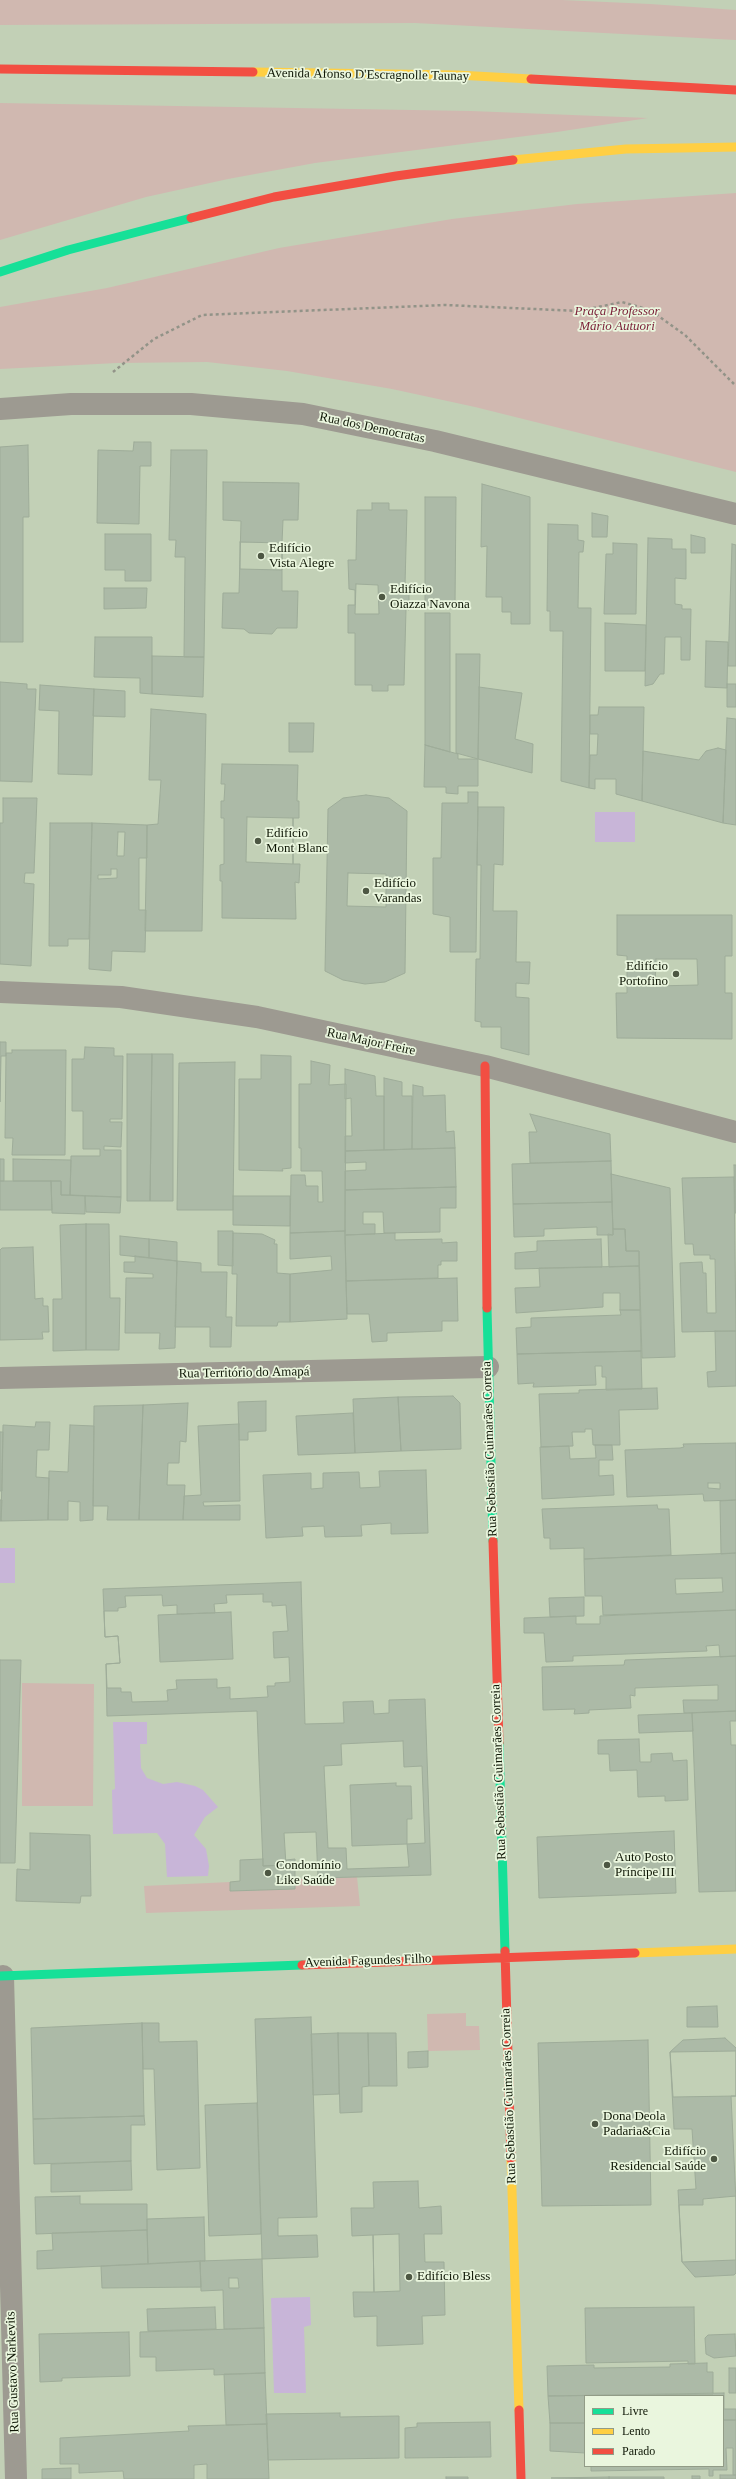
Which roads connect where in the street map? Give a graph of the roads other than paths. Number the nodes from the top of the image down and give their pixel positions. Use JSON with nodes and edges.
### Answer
{"nodes":[{"id":1,"x":0,"y":69,"type":"edge"},
{"id":2,"x":736,"y":90,"type":"edge"},
{"id":3,"x":736,"y":147,"type":"edge"},
{"id":4,"x":0,"y":272,"type":"edge"},
{"id":5,"x":0,"y":409,"type":"edge"},
{"id":6,"x":736,"y":514,"type":"edge"},
{"id":7,"x":0,"y":992,"type":"edge"},
{"id":8,"x":485,"y":1066,"type":"junction"},
{"id":9,"x":736,"y":1132,"type":"edge"},
{"id":10,"x":488,"y":1367,"type":"junction"},
{"id":11,"x":0,"y":1378,"type":"edge"},
{"id":12,"x":736,"y":1949,"type":"edge"},
{"id":13,"x":504,"y":1956,"type":"junction"},
{"id":14,"x":1,"y":1976,"type":"edge"},
{"id":15,"x":16,"y":2479,"type":"edge"},
{"id":16,"x":520,"y":2479,"type":"edge"}],
"edges":[{"from":1,"to":2,"type":"main road","name":"Avenida Afonso D'Escragnolle Taunay"},
{"from":3,"to":4,"type":"main road"},
{"from":5,"to":6,"type":"street","name":"Rua dos Democratas"},
{"from":7,"to":8,"type":"street","name":"Rua Major Freire"},
{"from":8,"to":9,"type":"street","name":"Rua Major Freire"},
{"from":8,"to":10,"type":"main road","name":"Rua Sebastião Guimarães Correia"},
{"from":10,"to":11,"type":"street","name":"Rua Território do Amapá"},
{"from":10,"to":13,"type":"main road","name":"Rua Sebastião Guimarães Correia"},
{"from":12,"to":13,"type":"main road","name":"Avenida Fagundes Filho"},
{"from":13,"to":14,"type":"main road","name":"Avenida Fagundes Filho"},
{"from":13,"to":16,"type":"main road","name":"Rua Sebastião Guimarães Correia"},
{"from":14,"to":15,"type":"street","name":"Rua Gustavo Narkevits"}]}
